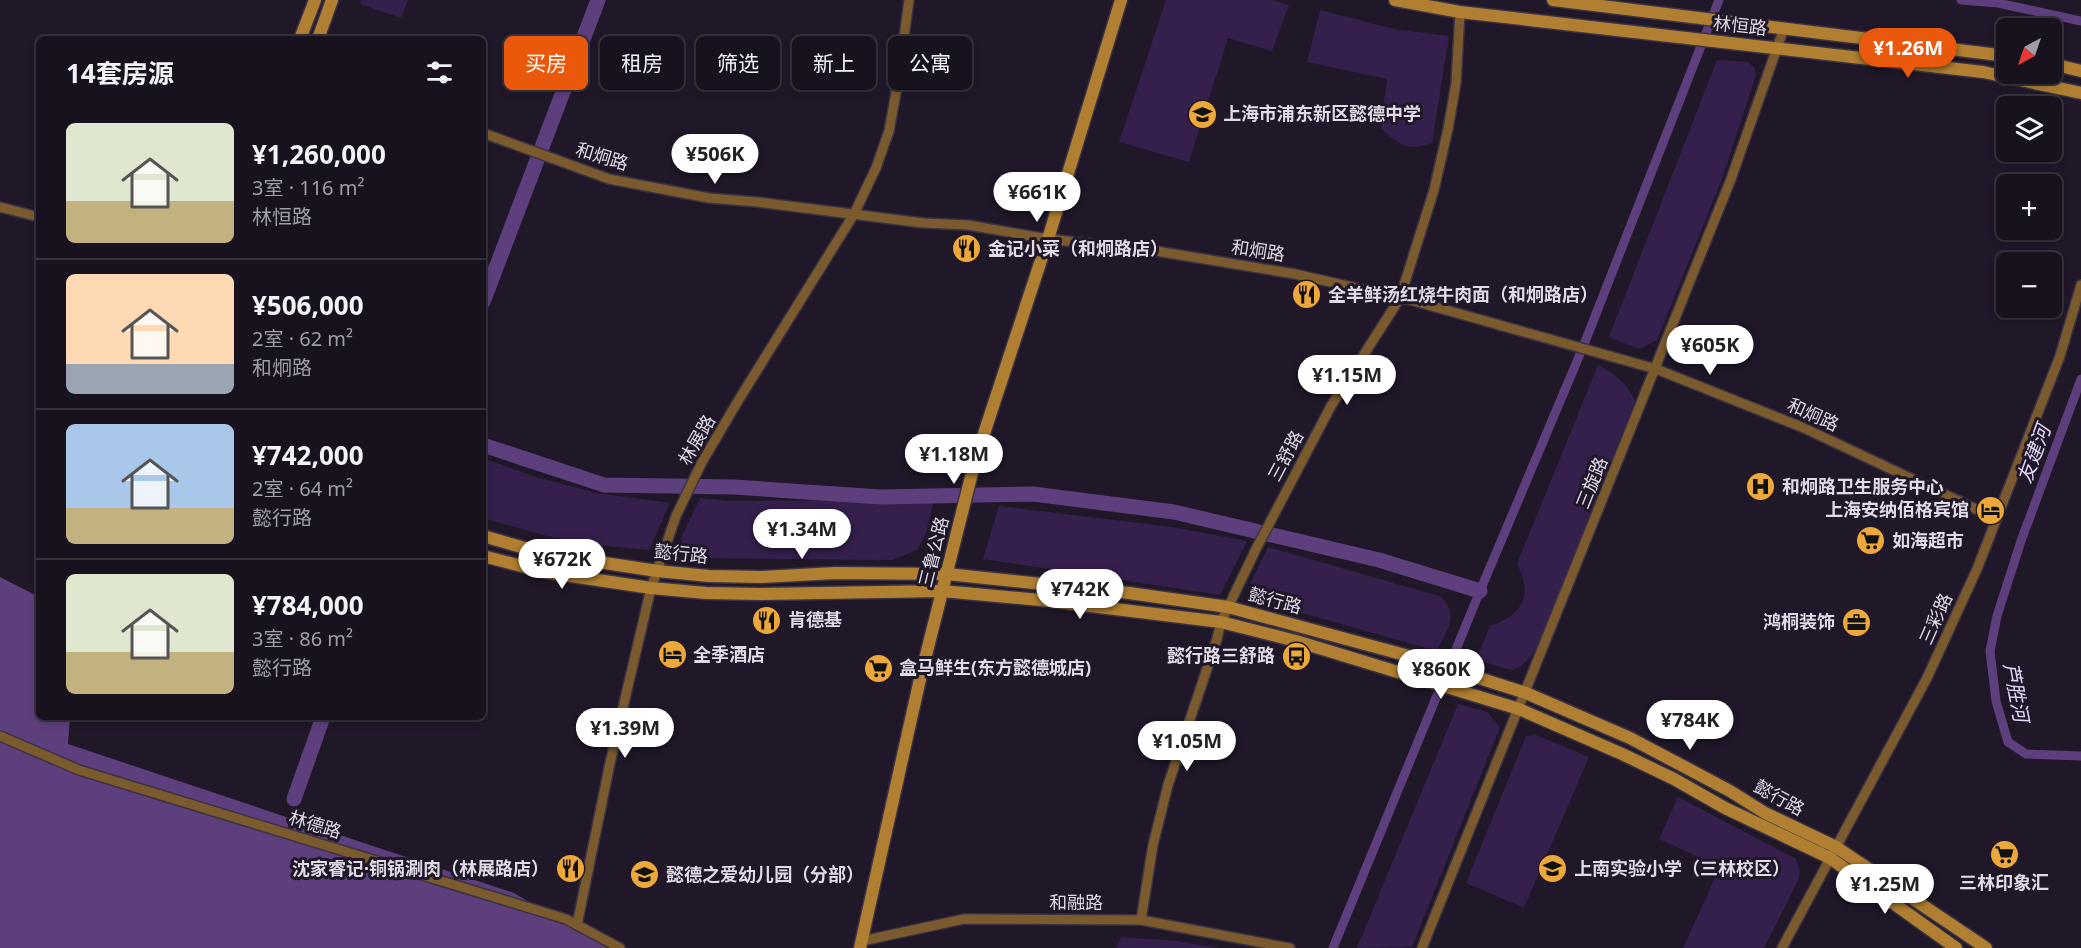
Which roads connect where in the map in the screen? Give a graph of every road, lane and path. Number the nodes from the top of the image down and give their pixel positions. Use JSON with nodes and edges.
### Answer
{"nodes":[{"id":1,"x":315,"y":0,"type":"edge"},
{"id":2,"x":332,"y":0,"type":"edge"},
{"id":3,"x":909,"y":0,"type":"edge"},
{"id":4,"x":1121,"y":0,"type":"edge"},
{"id":5,"x":1395,"y":0,"type":"edge"},
{"id":6,"x":1553,"y":0,"type":"edge"},
{"id":7,"x":1460,"y":12,"type":"junction"},
{"id":8,"x":1784,"y":28,"type":"junction"},
{"id":9,"x":304,"y":36,"type":"edge"},
{"id":10,"x":319,"y":36,"type":"edge"},
{"id":11,"x":1778,"y":48,"type":"junction"},
{"id":12,"x":1996,"y":55,"type":"edge"},
{"id":13,"x":2062,"y":66,"type":"edge"},
{"id":14,"x":2081,"y":71,"type":"edge"},
{"id":15,"x":2081,"y":93,"type":"edge"},
{"id":16,"x":486,"y":134,"type":"edge"},
{"id":17,"x":0,"y":207,"type":"edge"},
{"id":18,"x":854,"y":214,"type":"junction"},
{"id":19,"x":36,"y":216,"type":"edge"},
{"id":20,"x":1048,"y":239,"type":"junction"},
{"id":21,"x":2081,"y":285,"type":"edge"},
{"id":22,"x":1400,"y":298,"type":"junction"},
{"id":23,"x":1656,"y":369,"type":"junction"},
{"id":24,"x":1997,"y":519,"type":"junction"},
{"id":25,"x":486,"y":537,"type":"edge"},
{"id":26,"x":486,"y":557,"type":"edge"},
{"id":27,"x":657,"y":571,"type":"junction"},
{"id":28,"x":947,"y":574,"type":"junction"},
{"id":29,"x":651,"y":588,"type":"junction"},
{"id":30,"x":942,"y":591,"type":"junction"},
{"id":31,"x":1228,"y":607,"type":"junction"},
{"id":32,"x":1221,"y":622,"type":"junction"},
{"id":33,"x":1526,"y":693,"type":"junction"},
{"id":34,"x":1519,"y":709,"type":"junction"},
{"id":35,"x":0,"y":736,"type":"edge"},
{"id":36,"x":1833,"y":853,"type":"junction"},
{"id":37,"x":1141,"y":920,"type":"junction"},
{"id":38,"x":577,"y":925,"type":"junction"},
{"id":39,"x":861,"y":944,"type":"edge"},
{"id":40,"x":620,"y":948,"type":"edge"},
{"id":41,"x":1290,"y":948,"type":"edge"},
{"id":42,"x":1422,"y":948,"type":"edge"},
{"id":43,"x":1782,"y":948,"type":"edge"},
{"id":44,"x":1956,"y":948,"type":"edge"},
{"id":45,"x":1986,"y":948,"type":"edge"}],
"edges":[{"from":1,"to":9,"type":"street"},
{"from":2,"to":10,"type":"street"},
{"from":3,"to":18,"type":"street","name":"林展路"},
{"from":4,"to":20,"type":"street","name":"三鲁公路"},
{"from":5,"to":7,"type":"street","name":"林恒路"},
{"from":6,"to":8,"type":"street","name":"林恒路"},
{"from":7,"to":11,"type":"street","name":"林恒路"},
{"from":7,"to":22,"type":"street","name":"三舒路"},
{"from":8,"to":11,"type":"street","name":"三旋路"},
{"from":8,"to":12,"type":"street","name":"林恒路"},
{"from":11,"to":15,"type":"street","name":"林恒路"},
{"from":11,"to":23,"type":"street","name":"三旋路"},
{"from":13,"to":14,"type":"street"},
{"from":16,"to":18,"type":"street","name":"和炯路"},
{"from":17,"to":19,"type":"street"},
{"from":18,"to":20,"type":"street","name":"和炯路"},
{"from":18,"to":27,"type":"street","name":"林展路"},
{"from":20,"to":22,"type":"street","name":"和炯路"},
{"from":20,"to":28,"type":"street","name":"三鲁公路"},
{"from":21,"to":24,"type":"street","name":"三彩路"},
{"from":22,"to":23,"type":"street","name":"和炯路"},
{"from":22,"to":31,"type":"street","name":"三舒路"},
{"from":23,"to":24,"type":"street","name":"和炯路"},
{"from":23,"to":33,"type":"street","name":"三旋路"},
{"from":24,"to":36,"type":"street","name":"三彩路"},
{"from":25,"to":27,"type":"street","name":"懿行路"},
{"from":26,"to":29,"type":"street","name":"懿行路"},
{"from":27,"to":28,"type":"street","name":"懿行路"},
{"from":27,"to":29,"type":"street","name":"林展路"},
{"from":28,"to":30,"type":"street","name":"三鲁公路"},
{"from":28,"to":31,"type":"street","name":"懿行路"},
{"from":29,"to":30,"type":"street","name":"懿行路"},
{"from":29,"to":38,"type":"street","name":"林展路"},
{"from":30,"to":32,"type":"street","name":"懿行路"},
{"from":30,"to":39,"type":"street","name":"三鲁公路"},
{"from":31,"to":32,"type":"street","name":"三舒路"},
{"from":31,"to":33,"type":"street","name":"懿行路"},
{"from":32,"to":34,"type":"street","name":"懿行路"},
{"from":32,"to":37,"type":"street","name":"三舒路"},
{"from":33,"to":34,"type":"street","name":"三旋路"},
{"from":33,"to":36,"type":"street","name":"懿行路"},
{"from":34,"to":36,"type":"street","name":"懿行路"},
{"from":34,"to":42,"type":"street","name":"三旋路"},
{"from":35,"to":38,"type":"street","name":"林德路"},
{"from":36,"to":43,"type":"street","name":"三彩路"},
{"from":36,"to":44,"type":"street","name":"懿行路"},
{"from":36,"to":45,"type":"street","name":"懿行路"},
{"from":37,"to":39,"type":"street","name":"和融路"},
{"from":37,"to":41,"type":"street","name":"和融路"},
{"from":38,"to":40,"type":"street","name":"林德路"}]}
